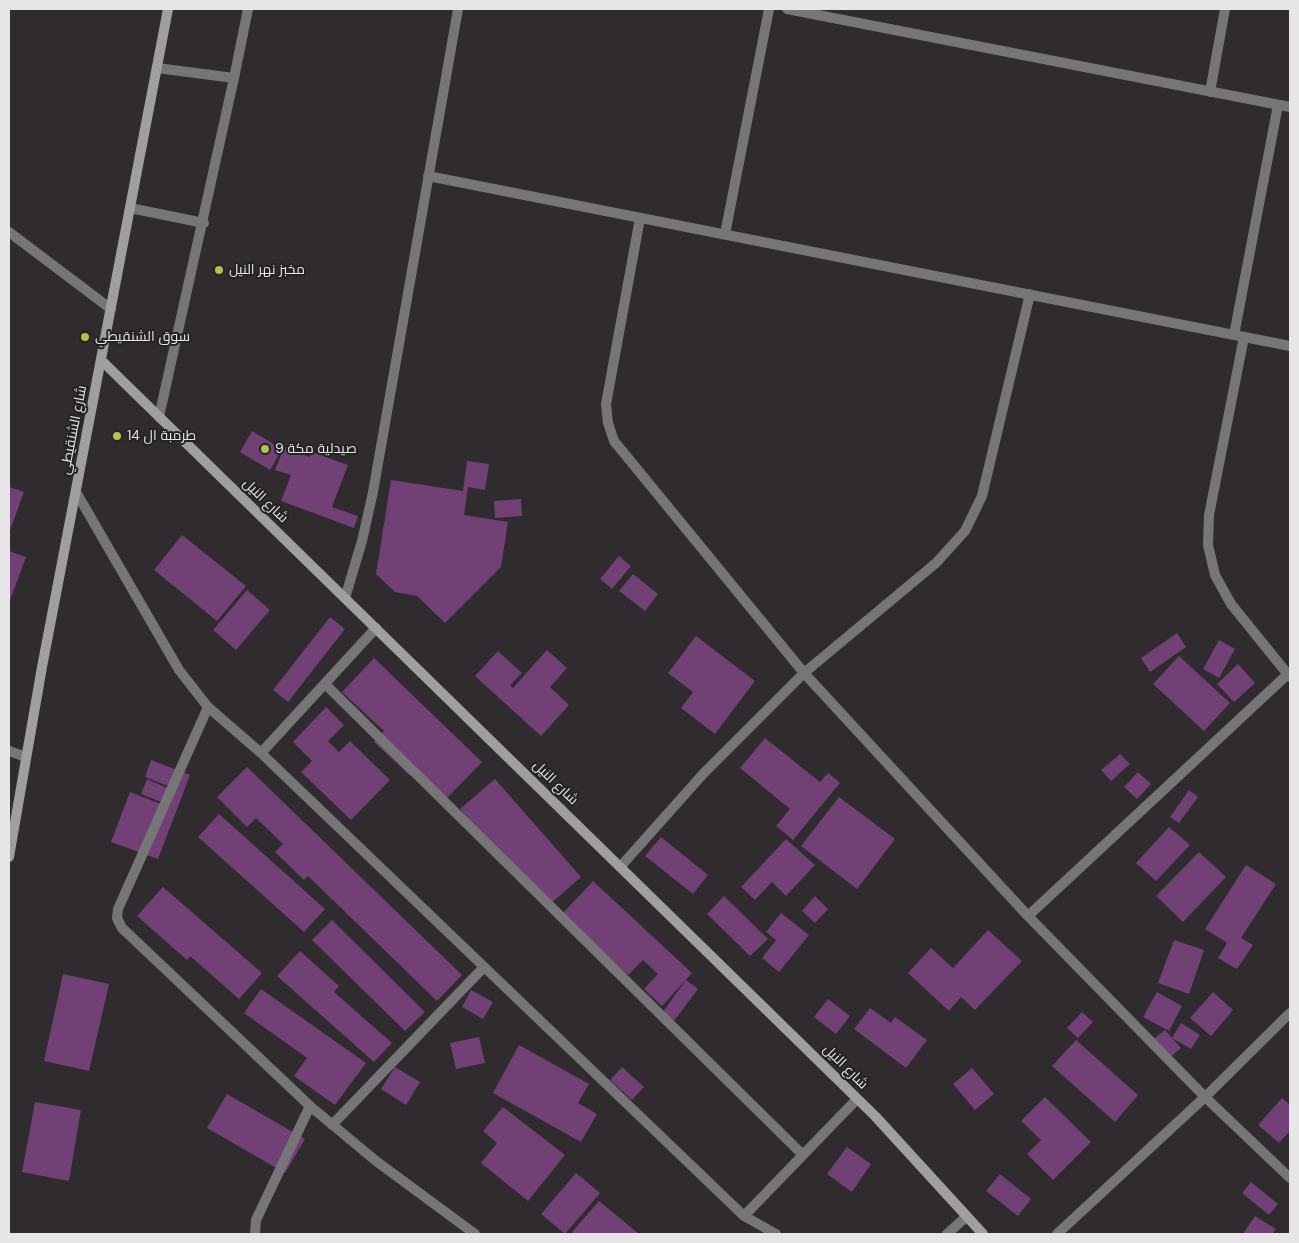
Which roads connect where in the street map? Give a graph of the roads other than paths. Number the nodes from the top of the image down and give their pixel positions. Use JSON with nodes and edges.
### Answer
{"nodes":[{"id":1,"x":168,"y":9,"type":"edge"},
{"id":2,"x":248,"y":9,"type":"edge"},
{"id":3,"x":458,"y":9,"type":"edge"},
{"id":4,"x":769,"y":9,"type":"edge"},
{"id":5,"x":787,"y":9,"type":"edge"},
{"id":6,"x":1225,"y":9,"type":"edge"},
{"id":7,"x":157,"y":68,"type":"junction"},
{"id":8,"x":234,"y":78,"type":"junction"},
{"id":9,"x":1210,"y":92,"type":"junction"},
{"id":10,"x":1278,"y":105,"type":"junction"},
{"id":11,"x":1290,"y":107,"type":"edge"},
{"id":12,"x":428,"y":176,"type":"junction"},
{"id":13,"x":130,"y":208,"type":"junction"},
{"id":14,"x":640,"y":218,"type":"junction"},
{"id":15,"x":204,"y":223,"type":"junction"},
{"id":16,"x":9,"y":232,"type":"edge"},
{"id":17,"x":724,"y":234,"type":"junction"},
{"id":18,"x":1030,"y":294,"type":"junction"},
{"id":19,"x":111,"y":309,"type":"junction"},
{"id":20,"x":1239,"y":336,"type":"junction"},
{"id":21,"x":1290,"y":346,"type":"edge"},
{"id":22,"x":101,"y":360,"type":"junction"},
{"id":23,"x":159,"y":417,"type":"junction"},
{"id":24,"x":76,"y":492,"type":"junction"},
{"id":25,"x":345,"y":598,"type":"junction"},
{"id":26,"x":376,"y":628,"type":"junction"},
{"id":27,"x":804,"y":673,"type":"junction"},
{"id":28,"x":1289,"y":675,"type":"edge"},
{"id":29,"x":325,"y":684,"type":"junction"},
{"id":30,"x":208,"y":707,"type":"junction"},
{"id":31,"x":9,"y":751,"type":"edge"},
{"id":32,"x":261,"y":753,"type":"junction"},
{"id":33,"x":26,"y":757,"type":"junction"},
{"id":34,"x":9,"y":857,"type":"edge"},
{"id":35,"x":621,"y":866,"type":"junction"},
{"id":36,"x":1028,"y":916,"type":"junction"},
{"id":37,"x":484,"y":967,"type":"junction"},
{"id":38,"x":1290,"y":1013,"type":"edge"},
{"id":39,"x":1205,"y":1097,"type":"junction"},
{"id":40,"x":857,"y":1099,"type":"junction"},
{"id":41,"x":310,"y":1106,"type":"junction"},
{"id":42,"x":332,"y":1125,"type":"junction"},
{"id":43,"x":803,"y":1155,"type":"junction"},
{"id":44,"x":1290,"y":1178,"type":"edge"},
{"id":45,"x":744,"y":1216,"type":"junction"},
{"id":46,"x":966,"y":1217,"type":"junction"},
{"id":47,"x":256,"y":1234,"type":"edge"},
{"id":48,"x":475,"y":1234,"type":"edge"},
{"id":49,"x":776,"y":1234,"type":"edge"},
{"id":50,"x":947,"y":1234,"type":"edge"},
{"id":51,"x":982,"y":1234,"type":"edge"},
{"id":52,"x":1057,"y":1234,"type":"edge"}],
"edges":[{"from":1,"to":7,"type":"street","name":"شارع الشنقيطي"},
{"from":2,"to":8,"type":"street"},
{"from":3,"to":12,"type":"street"},
{"from":4,"to":17,"type":"street"},
{"from":5,"to":9,"type":"street"},
{"from":6,"to":9,"type":"street"},
{"from":7,"to":8,"type":"street"},
{"from":7,"to":13,"type":"street","name":"شارع الشنقيطي"},
{"from":8,"to":15,"type":"street"},
{"from":9,"to":10,"type":"street"},
{"from":10,"to":11,"type":"street"},
{"from":10,"to":20,"type":"street"},
{"from":12,"to":14,"type":"street"},
{"from":12,"to":25,"type":"street"},
{"from":13,"to":15,"type":"street"},
{"from":13,"to":19,"type":"street","name":"شارع الشنقيطي"},
{"from":14,"to":17,"type":"street"},
{"from":14,"to":27,"type":"street"},
{"from":15,"to":23,"type":"street"},
{"from":16,"to":19,"type":"street"},
{"from":17,"to":18,"type":"street"},
{"from":18,"to":20,"type":"street"},
{"from":18,"to":27,"type":"street"},
{"from":19,"to":22,"type":"street","name":"شارع الشنقيطي"},
{"from":20,"to":21,"type":"street"},
{"from":20,"to":28,"type":"street"},
{"from":22,"to":23,"type":"street","name":"شارع النيل"},
{"from":22,"to":24,"type":"street","name":"شارع الشنقيطي"},
{"from":23,"to":25,"type":"street","name":"شارع النيل"},
{"from":24,"to":30,"type":"street"},
{"from":24,"to":33,"type":"street","name":"شارع الشنقيطي"},
{"from":25,"to":26,"type":"street","name":"شارع النيل"},
{"from":26,"to":29,"type":"street"},
{"from":26,"to":35,"type":"street","name":"شارع النيل"},
{"from":27,"to":35,"type":"street"},
{"from":27,"to":36,"type":"street"},
{"from":28,"to":36,"type":"street"},
{"from":29,"to":32,"type":"street"},
{"from":29,"to":43,"type":"street"},
{"from":30,"to":32,"type":"street"},
{"from":30,"to":41,"type":"street"},
{"from":31,"to":33,"type":"street"},
{"from":32,"to":37,"type":"street"},
{"from":33,"to":34,"type":"street","name":"شارع الشنقيطي"},
{"from":35,"to":40,"type":"street","name":"شارع النيل"},
{"from":36,"to":39,"type":"street"},
{"from":37,"to":42,"type":"street"},
{"from":37,"to":45,"type":"street"},
{"from":38,"to":39,"type":"street"},
{"from":39,"to":44,"type":"street"},
{"from":39,"to":52,"type":"street"},
{"from":40,"to":43,"type":"street"},
{"from":40,"to":46,"type":"street","name":"شارع النيل"},
{"from":41,"to":42,"type":"street"},
{"from":41,"to":47,"type":"street"},
{"from":42,"to":48,"type":"street"},
{"from":43,"to":45,"type":"street"},
{"from":45,"to":49,"type":"street"},
{"from":46,"to":50,"type":"street"},
{"from":46,"to":51,"type":"street","name":"شارع النيل"}]}
